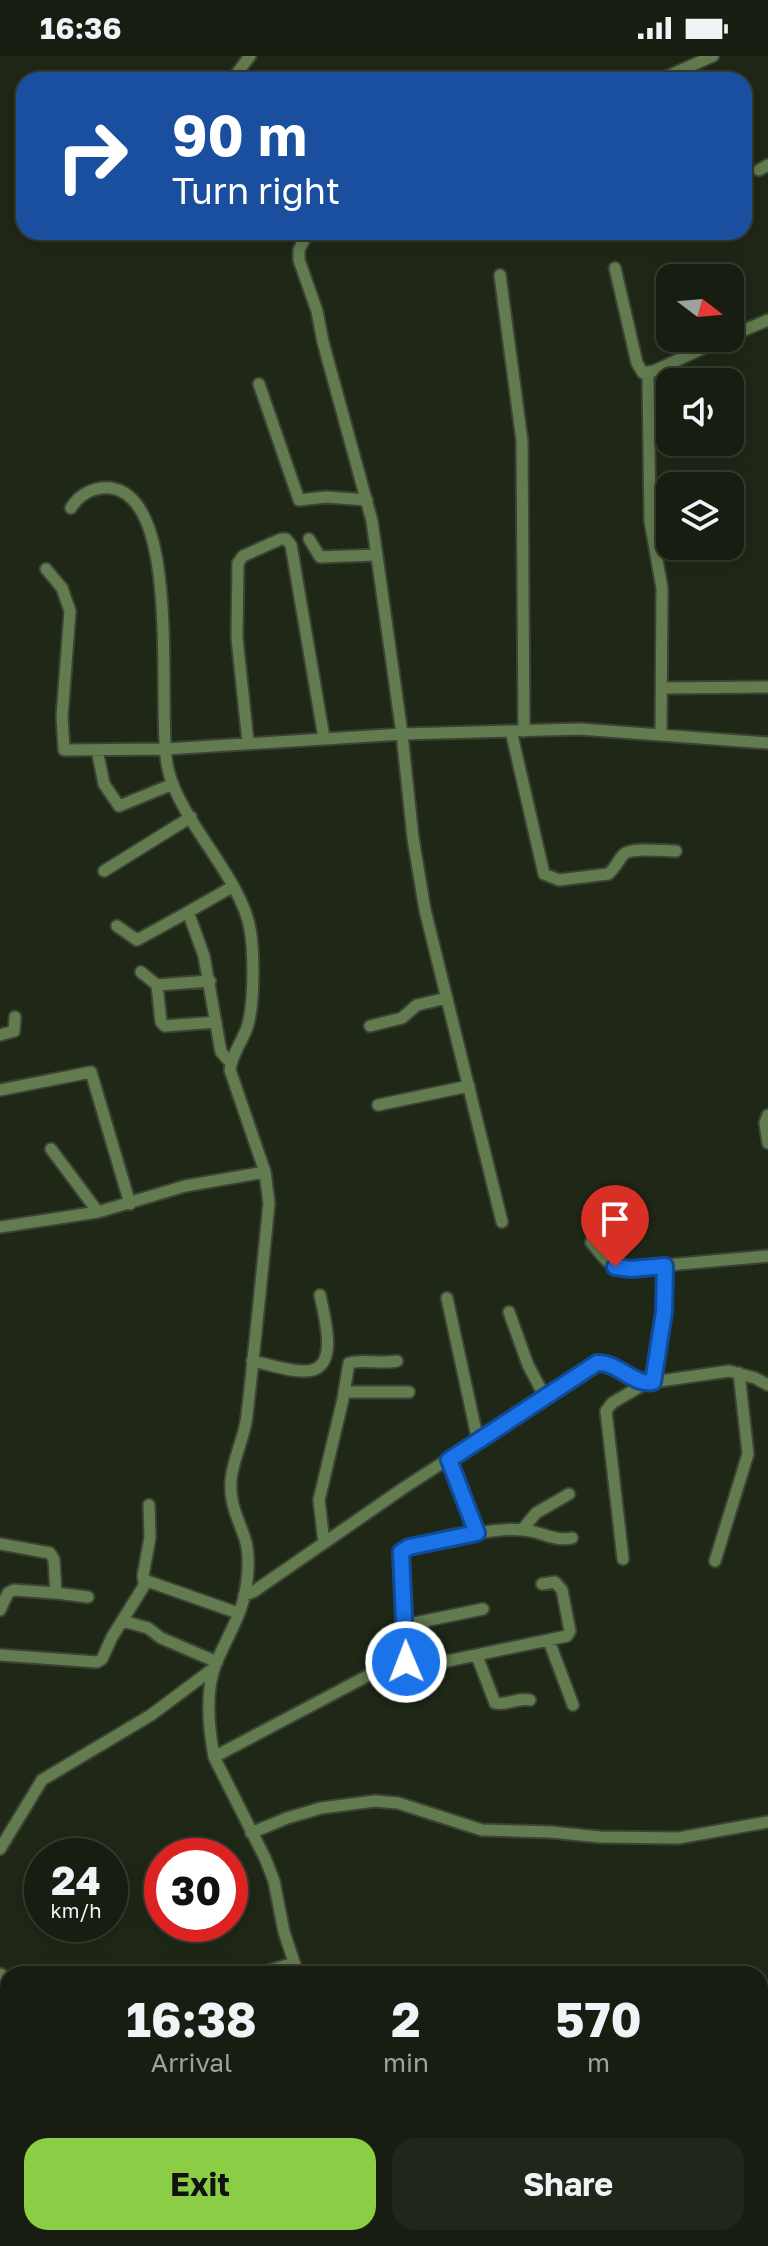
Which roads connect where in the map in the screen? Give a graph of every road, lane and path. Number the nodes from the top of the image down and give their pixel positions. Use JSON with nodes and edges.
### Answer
{"nodes":[{"id":1,"x":713,"y":56,"type":"edge"},
{"id":2,"x":677,"y":72,"type":"edge"},
{"id":3,"x":304,"y":240,"type":"edge"},
{"id":4,"x":615,"y":268,"type":"dead end"},
{"id":5,"x":500,"y":275,"type":"dead end"},
{"id":6,"x":768,"y":320,"type":"edge"},
{"id":7,"x":744,"y":330,"type":"edge"},
{"id":8,"x":696,"y":352,"type":"edge"},
{"id":9,"x":648,"y":374,"type":"junction"},
{"id":10,"x":259,"y":384,"type":"dead end"},
{"id":11,"x":367,"y":500,"type":"junction"},
{"id":12,"x":71,"y":508,"type":"dead end"},
{"id":13,"x":309,"y":539,"type":"dead end"},
{"id":14,"x":376,"y":555,"type":"junction"},
{"id":15,"x":46,"y":569,"type":"dead end"},
{"id":16,"x":768,"y":687,"type":"edge"},
{"id":17,"x":662,"y":688,"type":"junction"},
{"id":18,"x":511,"y":731,"type":"junction"},
{"id":19,"x":524,"y":731,"type":"junction"},
{"id":20,"x":402,"y":734,"type":"junction"},
{"id":21,"x":661,"y":735,"type":"junction"},
{"id":22,"x":324,"y":738,"type":"junction"},
{"id":23,"x":248,"y":742,"type":"junction"},
{"id":24,"x":768,"y":743,"type":"edge"},
{"id":25,"x":166,"y":749,"type":"junction"},
{"id":26,"x":97,"y":750,"type":"junction"},
{"id":27,"x":173,"y":784,"type":"junction"},
{"id":28,"x":191,"y":817,"type":"junction"},
{"id":29,"x":676,"y":851,"type":"dead end"},
{"id":30,"x":104,"y":871,"type":"dead end"},
{"id":31,"x":232,"y":887,"type":"junction"},
{"id":32,"x":188,"y":912,"type":"junction"},
{"id":33,"x":117,"y":926,"type":"dead end"},
{"id":34,"x":141,"y":972,"type":"dead end"},
{"id":35,"x":210,"y":981,"type":"junction"},
{"id":36,"x":157,"y":985,"type":"junction"},
{"id":37,"x":447,"y":998,"type":"junction"},
{"id":38,"x":15,"y":1017,"type":"dead end"},
{"id":39,"x":216,"y":1022,"type":"junction"},
{"id":40,"x":370,"y":1026,"type":"dead end"},
{"id":41,"x":0,"y":1035,"type":"edge"},
{"id":42,"x":230,"y":1062,"type":"junction"},
{"id":43,"x":469,"y":1086,"type":"junction"},
{"id":44,"x":0,"y":1090,"type":"edge"},
{"id":45,"x":378,"y":1105,"type":"dead end"},
{"id":46,"x":768,"y":1115,"type":"edge"},
{"id":47,"x":768,"y":1143,"type":"edge"},
{"id":48,"x":51,"y":1149,"type":"dead end"},
{"id":49,"x":265,"y":1172,"type":"junction"},
{"id":50,"x":130,"y":1204,"type":"junction"},
{"id":51,"x":98,"y":1212,"type":"junction"},
{"id":52,"x":502,"y":1222,"type":"dead end"},
{"id":53,"x":0,"y":1227,"type":"edge"},
{"id":54,"x":591,"y":1242,"type":"dead end"},
{"id":55,"x":768,"y":1256,"type":"edge"},
{"id":56,"x":665,"y":1266,"type":"junction"},
{"id":57,"x":320,"y":1295,"type":"dead end"},
{"id":58,"x":447,"y":1298,"type":"dead end"},
{"id":59,"x":509,"y":1312,"type":"dead end"},
{"id":60,"x":252,"y":1361,"type":"junction"},
{"id":61,"x":397,"y":1361,"type":"dead end"},
{"id":62,"x":739,"y":1373,"type":"junction"},
{"id":63,"x":650,"y":1383,"type":"junction"},
{"id":64,"x":768,"y":1385,"type":"edge"},
{"id":65,"x":344,"y":1392,"type":"junction"},
{"id":66,"x":409,"y":1392,"type":"dead end"},
{"id":67,"x":545,"y":1397,"type":"junction"},
{"id":68,"x":478,"y":1441,"type":"junction"},
{"id":69,"x":449,"y":1460,"type":"junction"},
{"id":70,"x":569,"y":1494,"type":"dead end"},
{"id":71,"x":149,"y":1505,"type":"dead end"},
{"id":72,"x":522,"y":1530,"type":"junction"},
{"id":73,"x":477,"y":1533,"type":"junction"},
{"id":74,"x":572,"y":1538,"type":"dead end"},
{"id":75,"x":324,"y":1543,"type":"junction"},
{"id":76,"x":0,"y":1544,"type":"edge"},
{"id":77,"x":623,"y":1559,"type":"dead end"},
{"id":78,"x":715,"y":1561,"type":"dead end"},
{"id":79,"x":144,"y":1583,"type":"junction"},
{"id":80,"x":542,"y":1584,"type":"dead end"},
{"id":81,"x":56,"y":1593,"type":"junction"},
{"id":82,"x":244,"y":1595,"type":"junction"},
{"id":83,"x":88,"y":1597,"type":"dead end"},
{"id":84,"x":483,"y":1609,"type":"dead end"},
{"id":85,"x":0,"y":1610,"type":"edge"},
{"id":86,"x":238,"y":1613,"type":"junction"},
{"id":87,"x":123,"y":1621,"type":"junction"},
{"id":88,"x":405,"y":1625,"type":"junction"},
{"id":89,"x":549,"y":1641,"type":"junction"},
{"id":90,"x":0,"y":1655,"type":"edge"},
{"id":91,"x":405,"y":1656,"type":"junction"},
{"id":92,"x":477,"y":1656,"type":"junction"},
{"id":93,"x":215,"y":1665,"type":"junction"},
{"id":94,"x":530,"y":1700,"type":"dead end"},
{"id":95,"x":573,"y":1705,"type":"dead end"},
{"id":96,"x":214,"y":1757,"type":"junction"},
{"id":97,"x":768,"y":1822,"type":"edge"},
{"id":98,"x":251,"y":1833,"type":"junction"},
{"id":99,"x":0,"y":1849,"type":"edge"},
{"id":100,"x":295,"y":1966,"type":"edge"}],
"edges":[{"from":1,"to":2,"type":"street"},
{"from":3,"to":11,"type":"street"},
{"from":4,"to":9,"type":"street"},
{"from":5,"to":19,"type":"street"},
{"from":6,"to":7,"type":"street"},
{"from":8,"to":9,"type":"street"},
{"from":9,"to":17,"type":"street"},
{"from":10,"to":11,"type":"street"},
{"from":11,"to":14,"type":"street"},
{"from":12,"to":25,"type":"street"},
{"from":13,"to":14,"type":"street"},
{"from":14,"to":20,"type":"street"},
{"from":15,"to":26,"type":"street"},
{"from":16,"to":17,"type":"street"},
{"from":17,"to":21,"type":"street"},
{"from":18,"to":19,"type":"street"},
{"from":18,"to":20,"type":"street"},
{"from":18,"to":29,"type":"street"},
{"from":19,"to":21,"type":"street"},
{"from":20,"to":22,"type":"street"},
{"from":20,"to":37,"type":"street"},
{"from":21,"to":24,"type":"street"},
{"from":22,"to":23,"type":"street"},
{"from":22,"to":23,"type":"street"},
{"from":23,"to":25,"type":"street"},
{"from":25,"to":26,"type":"street"},
{"from":25,"to":27,"type":"street"},
{"from":26,"to":27,"type":"street"},
{"from":27,"to":28,"type":"street"},
{"from":28,"to":30,"type":"street"},
{"from":28,"to":31,"type":"street"},
{"from":31,"to":32,"type":"street"},
{"from":31,"to":42,"type":"street"},
{"from":32,"to":33,"type":"street"},
{"from":32,"to":35,"type":"street"},
{"from":34,"to":36,"type":"street"},
{"from":35,"to":36,"type":"street"},
{"from":35,"to":39,"type":"street"},
{"from":36,"to":39,"type":"street"},
{"from":37,"to":40,"type":"street"},
{"from":37,"to":43,"type":"street"},
{"from":38,"to":41,"type":"street"},
{"from":39,"to":42,"type":"street"},
{"from":42,"to":49,"type":"street"},
{"from":43,"to":45,"type":"street"},
{"from":43,"to":52,"type":"street"},
{"from":44,"to":50,"type":"street"},
{"from":46,"to":47,"type":"street"},
{"from":48,"to":51,"type":"street"},
{"from":49,"to":50,"type":"street"},
{"from":49,"to":60,"type":"street"},
{"from":50,"to":51,"type":"street"},
{"from":51,"to":53,"type":"street"},
{"from":54,"to":56,"type":"street"},
{"from":55,"to":56,"type":"street"},
{"from":56,"to":63,"type":"street"},
{"from":57,"to":60,"type":"street"},
{"from":58,"to":68,"type":"street"},
{"from":59,"to":67,"type":"street"},
{"from":60,"to":82,"type":"street"},
{"from":61,"to":65,"type":"street"},
{"from":62,"to":63,"type":"street"},
{"from":62,"to":64,"type":"street"},
{"from":62,"to":78,"type":"street"},
{"from":63,"to":67,"type":"street"},
{"from":63,"to":77,"type":"street"},
{"from":65,"to":66,"type":"street"},
{"from":65,"to":75,"type":"street"},
{"from":67,"to":68,"type":"street"},
{"from":68,"to":69,"type":"street"},
{"from":69,"to":73,"type":"street"},
{"from":69,"to":75,"type":"street"},
{"from":70,"to":72,"type":"street"},
{"from":71,"to":79,"type":"street"},
{"from":72,"to":73,"type":"street"},
{"from":72,"to":74,"type":"street"},
{"from":73,"to":88,"type":"street"},
{"from":75,"to":82,"type":"street"},
{"from":76,"to":81,"type":"street"},
{"from":79,"to":86,"type":"street"},
{"from":79,"to":87,"type":"street"},
{"from":80,"to":89,"type":"street"},
{"from":81,"to":83,"type":"street"},
{"from":81,"to":85,"type":"street"},
{"from":82,"to":86,"type":"street"},
{"from":84,"to":88,"type":"street"},
{"from":86,"to":93,"type":"street"},
{"from":87,"to":90,"type":"street"},
{"from":87,"to":93,"type":"street"},
{"from":88,"to":91,"type":"street"},
{"from":89,"to":92,"type":"street"},
{"from":89,"to":95,"type":"street"},
{"from":91,"to":92,"type":"street"},
{"from":91,"to":96,"type":"street"},
{"from":92,"to":94,"type":"street"},
{"from":93,"to":96,"type":"street"},
{"from":93,"to":99,"type":"street"},
{"from":96,"to":98,"type":"street"},
{"from":97,"to":98,"type":"street"},
{"from":98,"to":100,"type":"street"}]}
